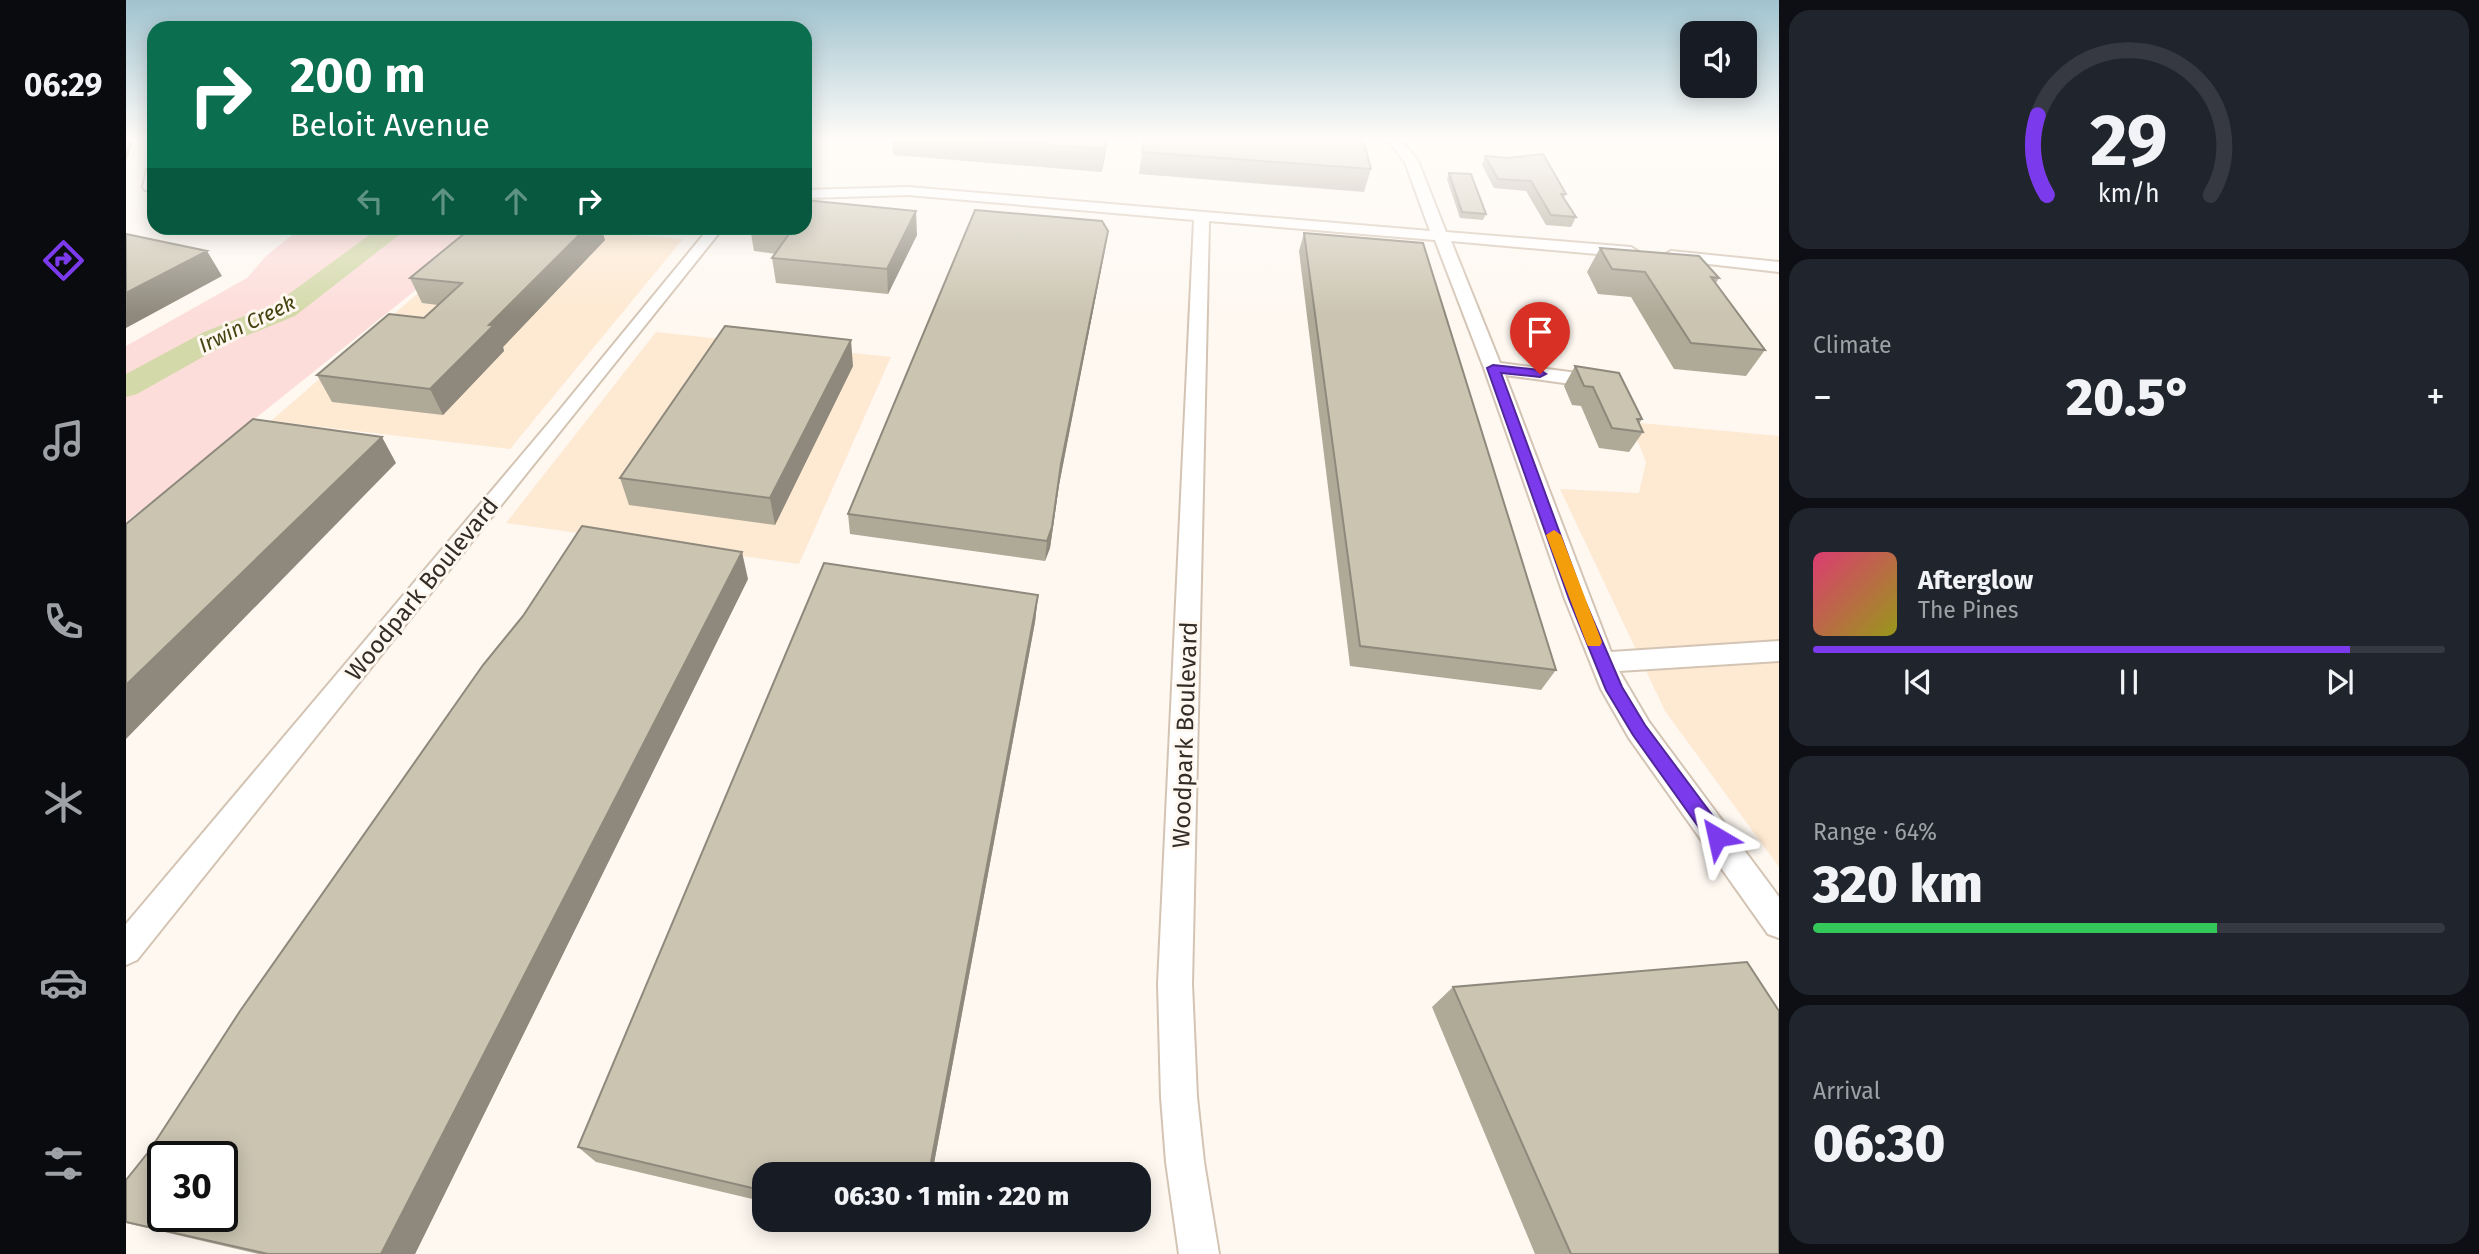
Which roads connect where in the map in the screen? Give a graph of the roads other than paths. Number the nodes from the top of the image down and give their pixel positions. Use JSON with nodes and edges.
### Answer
{"nodes":[{"id":1,"x":988,"y":198,"type":"edge"},
{"id":2,"x":1426,"y":198,"type":"edge"},
{"id":3,"x":1202,"y":215,"type":"junction"},
{"id":4,"x":710,"y":235,"type":"edge"},
{"id":5,"x":1440,"y":236,"type":"junction"},
{"id":6,"x":1779,"y":267,"type":"edge"},
{"id":7,"x":1493,"y":368,"type":"junction"},
{"id":8,"x":1609,"y":384,"type":"edge"},
{"id":9,"x":1779,"y":651,"type":"edge"},
{"id":10,"x":1602,"y":662,"type":"junction"},
{"id":11,"x":1779,"y":923,"type":"edge"},
{"id":12,"x":126,"y":949,"type":"edge"},
{"id":13,"x":1199,"y":1254,"type":"edge"}],
"edges":[{"from":1,"to":3,"type":"street"},
{"from":2,"to":5,"type":"street"},
{"from":3,"to":5,"type":"street"},
{"from":3,"to":13,"type":"street","name":"Woodpark Boulevard"},
{"from":4,"to":12,"type":"street","name":"Woodpark Boulevard"},
{"from":5,"to":6,"type":"street"},
{"from":5,"to":7,"type":"street"},
{"from":7,"to":8,"type":"street"},
{"from":7,"to":10,"type":"street"},
{"from":9,"to":10,"type":"street"},
{"from":10,"to":11,"type":"street"}]}
